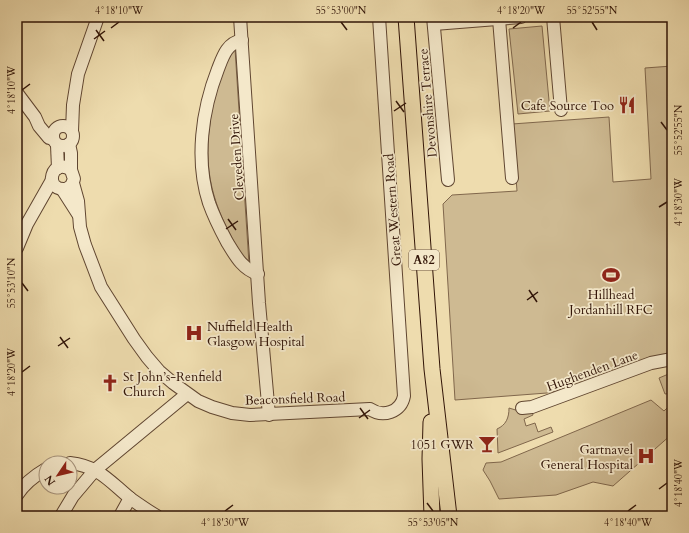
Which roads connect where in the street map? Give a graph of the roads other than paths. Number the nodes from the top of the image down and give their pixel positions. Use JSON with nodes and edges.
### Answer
{"nodes":[{"id":1,"x":98,"y":17,"type":"edge"},
{"id":2,"x":240,"y":17,"type":"edge"},
{"id":3,"x":379,"y":17,"type":"edge"},
{"id":4,"x":406,"y":17,"type":"edge"},
{"id":5,"x":521,"y":17,"type":"edge"},
{"id":6,"x":553,"y":17,"type":"edge"},
{"id":7,"x":495,"y":18,"type":"edge"},
{"id":8,"x":433,"y":20,"type":"edge"},
{"id":9,"x":242,"y":40,"type":"junction"},
{"id":10,"x":17,"y":92,"type":"edge"},
{"id":11,"x":561,"y":110,"type":"dead end"},
{"id":12,"x":61,"y":135,"type":"junction"},
{"id":13,"x":58,"y":168,"type":"junction"},
{"id":14,"x":71,"y":170,"type":"junction"},
{"id":15,"x":512,"y":178,"type":"dead end"},
{"id":16,"x":448,"y":180,"type":"dead end"},
{"id":17,"x":61,"y":185,"type":"junction"},
{"id":18,"x":17,"y":248,"type":"edge"},
{"id":19,"x":258,"y":274,"type":"junction"},
{"id":20,"x":672,"y":359,"type":"edge"},
{"id":21,"x":432,"y":369,"type":"junction"},
{"id":22,"x":187,"y":394,"type":"junction"},
{"id":23,"x":402,"y":403,"type":"joint"},
{"id":24,"x":522,"y":408,"type":"dead end"},
{"id":25,"x":269,"y":415,"type":"junction"},
{"id":26,"x":78,"y":465,"type":"edge"},
{"id":27,"x":95,"y":470,"type":"junction"},
{"id":28,"x":38,"y":474,"type":"edge"},
{"id":29,"x":17,"y":495,"type":"edge"},
{"id":30,"x":130,"y":498,"type":"junction"},
{"id":31,"x":61,"y":516,"type":"edge"},
{"id":32,"x":120,"y":516,"type":"edge"},
{"id":33,"x":157,"y":516,"type":"edge"},
{"id":34,"x":432,"y":516,"type":"edge"},
{"id":35,"x":449,"y":516,"type":"edge"}],
"edges":[{"from":1,"to":12,"type":"street"},
{"from":2,"to":9,"type":"street","name":"Cleveden Drive"},
{"from":3,"to":23,"type":"street","name":"Great Western Road"},
{"from":4,"to":21,"type":"main road","number":"A82"},
{"from":5,"to":7,"type":"street"},
{"from":6,"to":11,"type":"street"},
{"from":7,"to":8,"type":"street"},
{"from":7,"to":15,"type":"street"},
{"from":8,"to":16,"type":"street","name":"Devonshire Terrace"},
{"from":9,"to":19,"type":"street","name":"Cleveden Drive"},
{"from":9,"to":19,"type":"street"},
{"from":10,"to":12,"type":"street"},
{"from":12,"to":13,"type":"street"},
{"from":12,"to":14,"type":"street"},
{"from":13,"to":14,"type":"street"},
{"from":13,"to":17,"type":"street"},
{"from":14,"to":17,"type":"street"},
{"from":17,"to":18,"type":"street"},
{"from":17,"to":22,"type":"street","name":"Beaconsfield Road"},
{"from":19,"to":25,"type":"street","name":"Cleveden Drive"},
{"from":20,"to":24,"type":"street","name":"Hughenden Lane"},
{"from":21,"to":34,"type":"main road","number":"A82"},
{"from":21,"to":35,"type":"main road","number":"A82"},
{"from":22,"to":25,"type":"street","name":"Beaconsfield Road"},
{"from":22,"to":27,"type":"street"},
{"from":23,"to":25,"type":"street","name":"Beaconsfield Road"},
{"from":26,"to":27,"type":"street"},
{"from":27,"to":30,"type":"street"},
{"from":27,"to":31,"type":"street"},
{"from":28,"to":29,"type":"street"},
{"from":30,"to":32,"type":"street"},
{"from":30,"to":33,"type":"street"}]}
